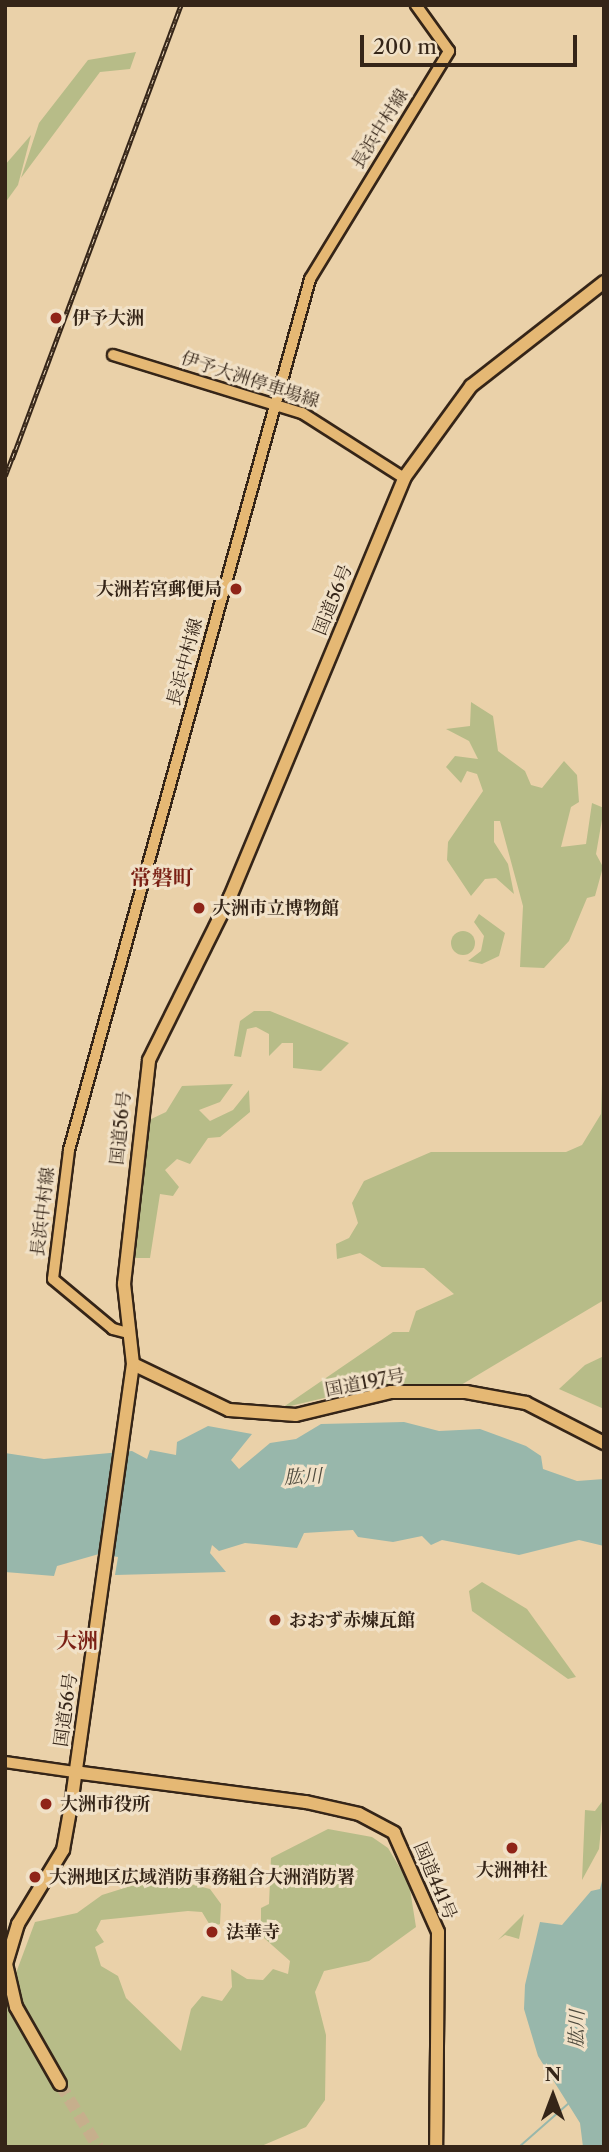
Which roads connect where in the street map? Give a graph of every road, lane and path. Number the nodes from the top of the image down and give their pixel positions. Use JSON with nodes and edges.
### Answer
{"nodes":[{"id":1,"x":416,"y":5,"type":"edge"},
{"id":2,"x":604,"y":282,"type":"edge"},
{"id":3,"x":113,"y":355,"type":"dead end"},
{"id":4,"x":275,"y":405,"type":"junction"},
{"id":5,"x":404,"y":478,"type":"junction"},
{"id":6,"x":128,"y":1333,"type":"junction"},
{"id":7,"x":133,"y":1364,"type":"junction"},
{"id":8,"x":604,"y":1443,"type":"edge"},
{"id":9,"x":5,"y":1762,"type":"edge"},
{"id":10,"x":74,"y":1772,"type":"junction"},
{"id":11,"x":60,"y":2084,"type":"tunnel mouth"},
{"id":12,"x":436,"y":2147,"type":"edge"}],
"edges":[{"from":1,"to":4,"type":"main road","name":"長浜中村線"},
{"from":2,"to":5,"type":"highway","name":"国道56号"},
{"from":3,"to":4,"type":"main road","name":"伊予大洲停車場線"},
{"from":4,"to":5,"type":"main road","name":"伊予大洲停車場線"},
{"from":4,"to":6,"type":"main road","name":"長浜中村線"},
{"from":5,"to":6,"type":"highway","name":"国道56号"},
{"from":6,"to":7,"type":"highway","name":"国道56号"},
{"from":7,"to":8,"type":"highway","name":"国道197号"},
{"from":7,"to":10,"type":"highway","name":"国道56号"},
{"from":9,"to":10,"type":"main road"},
{"from":10,"to":11,"type":"highway","name":"国道56号"},
{"from":10,"to":12,"type":"highway","name":"国道441号"}]}
